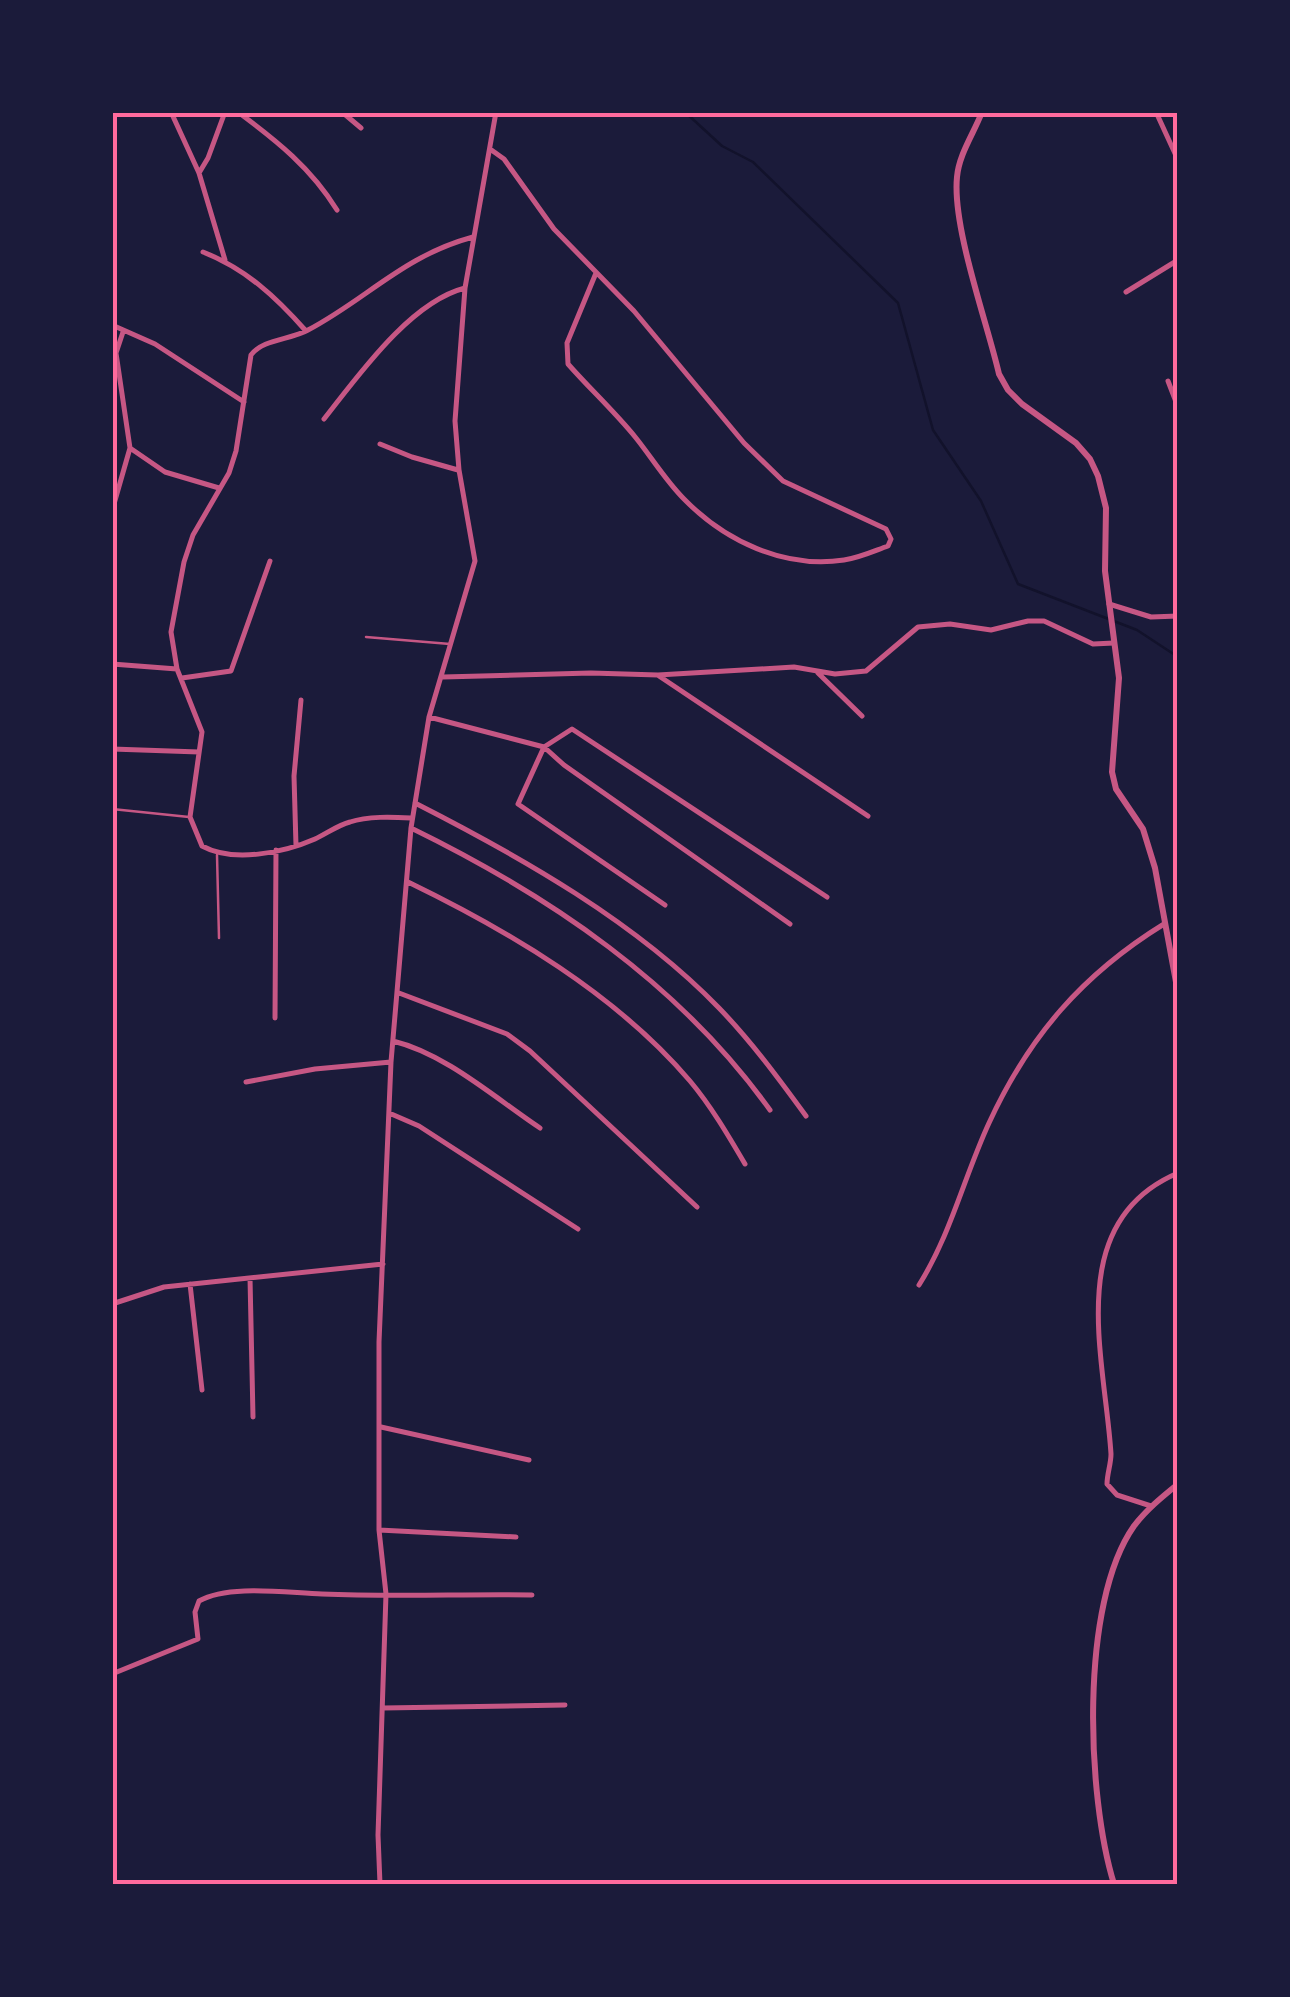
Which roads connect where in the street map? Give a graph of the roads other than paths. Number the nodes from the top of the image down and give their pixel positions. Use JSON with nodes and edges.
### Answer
{"nodes":[{"id":1,"x":171,"y":112,"type":"edge"},
{"id":2,"x":225,"y":112,"type":"edge"},
{"id":3,"x":238,"y":112,"type":"edge"},
{"id":4,"x":342,"y":112,"type":"edge"},
{"id":5,"x":496,"y":112,"type":"edge"},
{"id":6,"x":982,"y":112,"type":"edge"},
{"id":7,"x":1156,"y":112,"type":"edge"},
{"id":8,"x":361,"y":128,"type":"dead end"},
{"id":9,"x":489,"y":149,"type":"junction"},
{"id":10,"x":1178,"y":160,"type":"edge"},
{"id":11,"x":198,"y":173,"type":"junction"},
{"id":12,"x":337,"y":210,"type":"dead end"},
{"id":13,"x":472,"y":237,"type":"junction"},
{"id":14,"x":203,"y":252,"type":"dead end"},
{"id":15,"x":225,"y":260,"type":"junction"},
{"id":16,"x":1178,"y":260,"type":"edge"},
{"id":17,"x":596,"y":273,"type":"junction"},
{"id":18,"x":465,"y":288,"type":"junction"},
{"id":19,"x":1126,"y":292,"type":"dead end"},
{"id":20,"x":112,"y":325,"type":"edge"},
{"id":21,"x":306,"y":331,"type":"junction"},
{"id":22,"x":123,"y":332,"type":"junction"},
{"id":23,"x":1168,"y":382,"type":"dead end"},
{"id":24,"x":244,"y":402,"type":"junction"},
{"id":25,"x":1178,"y":406,"type":"edge"},
{"id":26,"x":324,"y":420,"type":"dead end"},
{"id":27,"x":380,"y":444,"type":"dead end"},
{"id":28,"x":130,"y":448,"type":"junction"},
{"id":29,"x":459,"y":470,"type":"junction"},
{"id":30,"x":219,"y":488,"type":"junction"},
{"id":31,"x":112,"y":511,"type":"edge"},
{"id":32,"x":270,"y":561,"type":"dead end"},
{"id":33,"x":1109,"y":604,"type":"junction"},
{"id":34,"x":1178,"y":616,"type":"edge"},
{"id":35,"x":366,"y":637,"type":"dead end"},
{"id":36,"x":1114,"y":643,"type":"junction"},
{"id":37,"x":452,"y":644,"type":"junction"},
{"id":38,"x":112,"y":664,"type":"edge"},
{"id":39,"x":177,"y":669,"type":"junction"},
{"id":40,"x":818,"y":673,"type":"junction"},
{"id":41,"x":658,"y":675,"type":"junction"},
{"id":42,"x":443,"y":677,"type":"junction"},
{"id":43,"x":181,"y":678,"type":"junction"},
{"id":44,"x":301,"y":700,"type":"dead end"},
{"id":45,"x":862,"y":716,"type":"dead end"},
{"id":46,"x":429,"y":718,"type":"junction"},
{"id":47,"x":544,"y":746,"type":"junction"},
{"id":48,"x":112,"y":749,"type":"edge"},
{"id":49,"x":200,"y":752,"type":"junction"},
{"id":50,"x":415,"y":803,"type":"junction"},
{"id":51,"x":112,"y":809,"type":"edge"},
{"id":52,"x":868,"y":816,"type":"dead end"},
{"id":53,"x":190,"y":817,"type":"junction"},
{"id":54,"x":412,"y":818,"type":"junction"},
{"id":55,"x":411,"y":828,"type":"junction"},
{"id":56,"x":296,"y":846,"type":"junction"},
{"id":57,"x":276,"y":850,"type":"junction"},
{"id":58,"x":217,"y":854,"type":"junction"},
{"id":59,"x":408,"y":882,"type":"junction"},
{"id":60,"x":827,"y":897,"type":"dead end"},
{"id":61,"x":665,"y":905,"type":"dead end"},
{"id":62,"x":790,"y":924,"type":"dead end"},
{"id":63,"x":1164,"y":924,"type":"junction"},
{"id":64,"x":219,"y":938,"type":"dead end"},
{"id":65,"x":398,"y":992,"type":"junction"},
{"id":66,"x":1178,"y":993,"type":"edge"},
{"id":67,"x":274,"y":1018,"type":"dead end"},
{"id":68,"x":392,"y":1041,"type":"junction"},
{"id":69,"x":391,"y":1062,"type":"junction"},
{"id":70,"x":246,"y":1082,"type":"dead end"},
{"id":71,"x":770,"y":1110,"type":"dead end"},
{"id":72,"x":388,"y":1112,"type":"junction"},
{"id":73,"x":806,"y":1116,"type":"dead end"},
{"id":74,"x":540,"y":1128,"type":"dead end"},
{"id":75,"x":745,"y":1164,"type":"dead end"},
{"id":76,"x":1178,"y":1172,"type":"edge"},
{"id":77,"x":697,"y":1206,"type":"dead end"},
{"id":78,"x":578,"y":1229,"type":"dead end"},
{"id":79,"x":383,"y":1264,"type":"junction"},
{"id":80,"x":250,"y":1278,"type":"junction"},
{"id":81,"x":190,"y":1284,"type":"junction"},
{"id":82,"x":919,"y":1284,"type":"dead end"},
{"id":83,"x":112,"y":1304,"type":"edge"},
{"id":84,"x":202,"y":1390,"type":"dead end"},
{"id":85,"x":253,"y":1416,"type":"dead end"},
{"id":86,"x":380,"y":1427,"type":"junction"},
{"id":87,"x":529,"y":1460,"type":"dead end"},
{"id":88,"x":1178,"y":1484,"type":"edge"},
{"id":89,"x":1151,"y":1506,"type":"junction"},
{"id":90,"x":379,"y":1530,"type":"junction"},
{"id":91,"x":516,"y":1537,"type":"dead end"},
{"id":92,"x":386,"y":1594,"type":"junction"},
{"id":93,"x":532,"y":1595,"type":"dead end"},
{"id":94,"x":112,"y":1674,"type":"edge"},
{"id":95,"x":564,"y":1705,"type":"dead end"},
{"id":96,"x":383,"y":1708,"type":"junction"},
{"id":97,"x":380,"y":1884,"type":"edge"},
{"id":98,"x":1114,"y":1884,"type":"edge"}],
"edges":[{"from":1,"to":11,"type":"street"},
{"from":2,"to":11,"type":"street"},
{"from":3,"to":12,"type":"street"},
{"from":4,"to":8,"type":"street"},
{"from":5,"to":9,"type":"street"},
{"from":6,"to":33,"type":"street"},
{"from":7,"to":10,"type":"street"},
{"from":9,"to":13,"type":"street"},
{"from":9,"to":17,"type":"street"},
{"from":11,"to":15,"type":"street"},
{"from":13,"to":18,"type":"street"},
{"from":13,"to":21,"type":"street"},
{"from":14,"to":15,"type":"street"},
{"from":15,"to":21,"type":"street"},
{"from":16,"to":19,"type":"street"},
{"from":17,"to":17,"type":"street"},
{"from":18,"to":26,"type":"street"},
{"from":18,"to":29,"type":"street"},
{"from":20,"to":22,"type":"street"},
{"from":21,"to":24,"type":"street"},
{"from":22,"to":24,"type":"street"},
{"from":22,"to":28,"type":"street"},
{"from":23,"to":25,"type":"street"},
{"from":24,"to":30,"type":"street"},
{"from":27,"to":29,"type":"street"},
{"from":28,"to":30,"type":"street"},
{"from":28,"to":31,"type":"street"},
{"from":29,"to":37,"type":"street"},
{"from":30,"to":39,"type":"street"},
{"from":32,"to":43,"type":"street"},
{"from":33,"to":34,"type":"street"},
{"from":33,"to":36,"type":"street"},
{"from":35,"to":37,"type":"lane"},
{"from":36,"to":40,"type":"street"},
{"from":36,"to":63,"type":"street"},
{"from":37,"to":42,"type":"street"},
{"from":38,"to":39,"type":"street"},
{"from":39,"to":43,"type":"street"},
{"from":40,"to":41,"type":"street"},
{"from":40,"to":45,"type":"street"},
{"from":41,"to":42,"type":"street"},
{"from":41,"to":52,"type":"street"},
{"from":42,"to":46,"type":"street"},
{"from":43,"to":49,"type":"street"},
{"from":44,"to":56,"type":"street"},
{"from":46,"to":47,"type":"street"},
{"from":46,"to":50,"type":"street"},
{"from":47,"to":60,"type":"street"},
{"from":47,"to":61,"type":"street"},
{"from":47,"to":62,"type":"street"},
{"from":48,"to":49,"type":"street"},
{"from":49,"to":53,"type":"street"},
{"from":50,"to":54,"type":"street"},
{"from":50,"to":73,"type":"street"},
{"from":51,"to":53,"type":"lane"},
{"from":53,"to":58,"type":"street"},
{"from":54,"to":55,"type":"street"},
{"from":54,"to":56,"type":"street"},
{"from":55,"to":59,"type":"street"},
{"from":55,"to":71,"type":"street"},
{"from":56,"to":57,"type":"street"},
{"from":57,"to":58,"type":"street"},
{"from":57,"to":67,"type":"street"},
{"from":58,"to":64,"type":"lane"},
{"from":59,"to":65,"type":"street"},
{"from":59,"to":75,"type":"street"},
{"from":63,"to":66,"type":"street"},
{"from":63,"to":82,"type":"street"},
{"from":65,"to":68,"type":"street"},
{"from":65,"to":77,"type":"street"},
{"from":68,"to":69,"type":"street"},
{"from":68,"to":74,"type":"street"},
{"from":69,"to":70,"type":"street"},
{"from":69,"to":72,"type":"street"},
{"from":72,"to":78,"type":"street"},
{"from":72,"to":79,"type":"street"},
{"from":76,"to":89,"type":"street"},
{"from":79,"to":80,"type":"street"},
{"from":79,"to":86,"type":"street"},
{"from":80,"to":81,"type":"street"},
{"from":80,"to":85,"type":"street"},
{"from":81,"to":83,"type":"street"},
{"from":81,"to":84,"type":"street"},
{"from":86,"to":87,"type":"street"},
{"from":86,"to":90,"type":"street"},
{"from":88,"to":89,"type":"street"},
{"from":89,"to":98,"type":"street"},
{"from":90,"to":91,"type":"street"},
{"from":90,"to":92,"type":"street"},
{"from":92,"to":93,"type":"street"},
{"from":92,"to":94,"type":"street"},
{"from":92,"to":96,"type":"street"},
{"from":95,"to":96,"type":"street"},
{"from":96,"to":97,"type":"street"}]}
